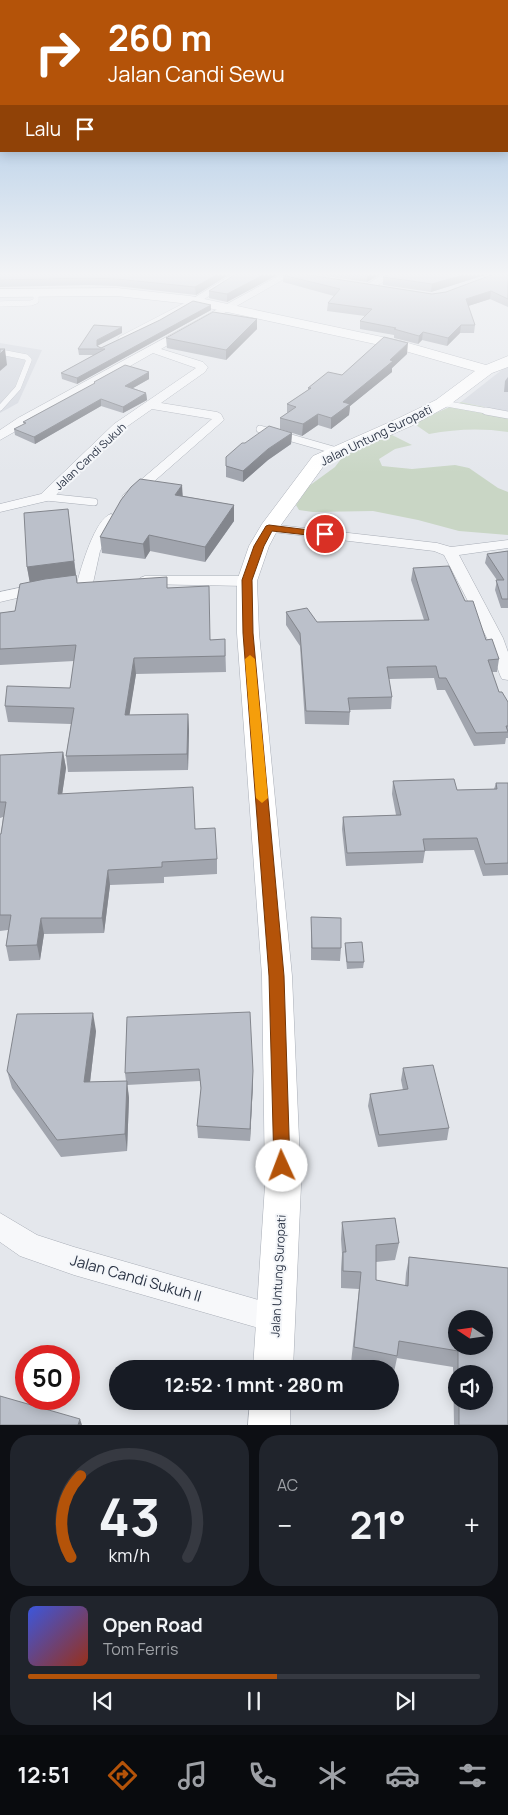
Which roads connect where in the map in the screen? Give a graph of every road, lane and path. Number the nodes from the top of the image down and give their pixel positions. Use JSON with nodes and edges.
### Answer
{"nodes":[{"id":1,"x":167,"y":340,"type":"edge"},
{"id":2,"x":380,"y":340,"type":"edge"},
{"id":3,"x":151,"y":349,"type":"junction"},
{"id":4,"x":0,"y":352,"type":"edge"},
{"id":5,"x":498,"y":365,"type":"edge"},
{"id":6,"x":442,"y":403,"type":"junction"},
{"id":7,"x":149,"y":405,"type":"junction"},
{"id":8,"x":0,"y":408,"type":"edge"},
{"id":9,"x":508,"y":415,"type":"edge"},
{"id":10,"x":260,"y":429,"type":"dead end"},
{"id":11,"x":0,"y":436,"type":"edge"},
{"id":12,"x":337,"y":451,"type":"junction"},
{"id":13,"x":46,"y":497,"type":"junction"},
{"id":14,"x":94,"y":502,"type":"dead end"},
{"id":15,"x":0,"y":508,"type":"edge"},
{"id":16,"x":269,"y":528,"type":"junction"},
{"id":17,"x":506,"y":544,"type":"dead end"},
{"id":18,"x":450,"y":552,"type":"junction"},
{"id":19,"x":247,"y":580,"type":"junction"},
{"id":20,"x":102,"y":581,"type":"edge"},
{"id":21,"x":131,"y":581,"type":"edge"},
{"id":22,"x":85,"y":583,"type":"junction"},
{"id":23,"x":0,"y":600,"type":"edge"},
{"id":24,"x":502,"y":637,"type":"edge"},
{"id":25,"x":508,"y":674,"type":"edge"},
{"id":26,"x":0,"y":1226,"type":"edge"},
{"id":27,"x":276,"y":1319,"type":"junction"},
{"id":28,"x":274,"y":1360,"type":"edge"},
{"id":29,"x":270,"y":1410,"type":"edge"},
{"id":30,"x":269,"y":1425,"type":"edge"}],
"edges":[{"from":1,"to":3,"type":"street"},
{"from":2,"to":5,"type":"main road"},
{"from":3,"to":7,"type":"street","name":"Jalan Candi Sukuh"},
{"from":3,"to":11,"type":"street"},
{"from":4,"to":8,"type":"lane"},
{"from":5,"to":6,"type":"main road","name":"Jalan Untung Suropati"},
{"from":6,"to":9,"type":"lane"},
{"from":6,"to":12,"type":"main road","name":"Jalan Untung Suropati"},
{"from":7,"to":13,"type":"street","name":"Jalan Candi Sukuh"},
{"from":7,"to":22,"type":"street"},
{"from":10,"to":12,"type":"lane"},
{"from":12,"to":16,"type":"main road","name":"Jalan Untung Suropati"},
{"from":13,"to":14,"type":"lane"},
{"from":13,"to":15,"type":"street","name":"Jalan Candi Sukuh"},
{"from":16,"to":18,"type":"street"},
{"from":16,"to":19,"type":"main road","name":"Jalan Untung Suropati"},
{"from":17,"to":18,"type":"street"},
{"from":18,"to":24,"type":"street"},
{"from":19,"to":21,"type":"street"},
{"from":19,"to":27,"type":"main road","name":"Jalan Untung Suropati"},
{"from":20,"to":22,"type":"street"},
{"from":22,"to":23,"type":"street"},
{"from":24,"to":25,"type":"street"},
{"from":26,"to":27,"type":"street","name":"Jalan Candi Sukuh II"},
{"from":27,"to":28,"type":"main road","name":"Jalan Untung Suropati"},
{"from":29,"to":30,"type":"main road"}]}
